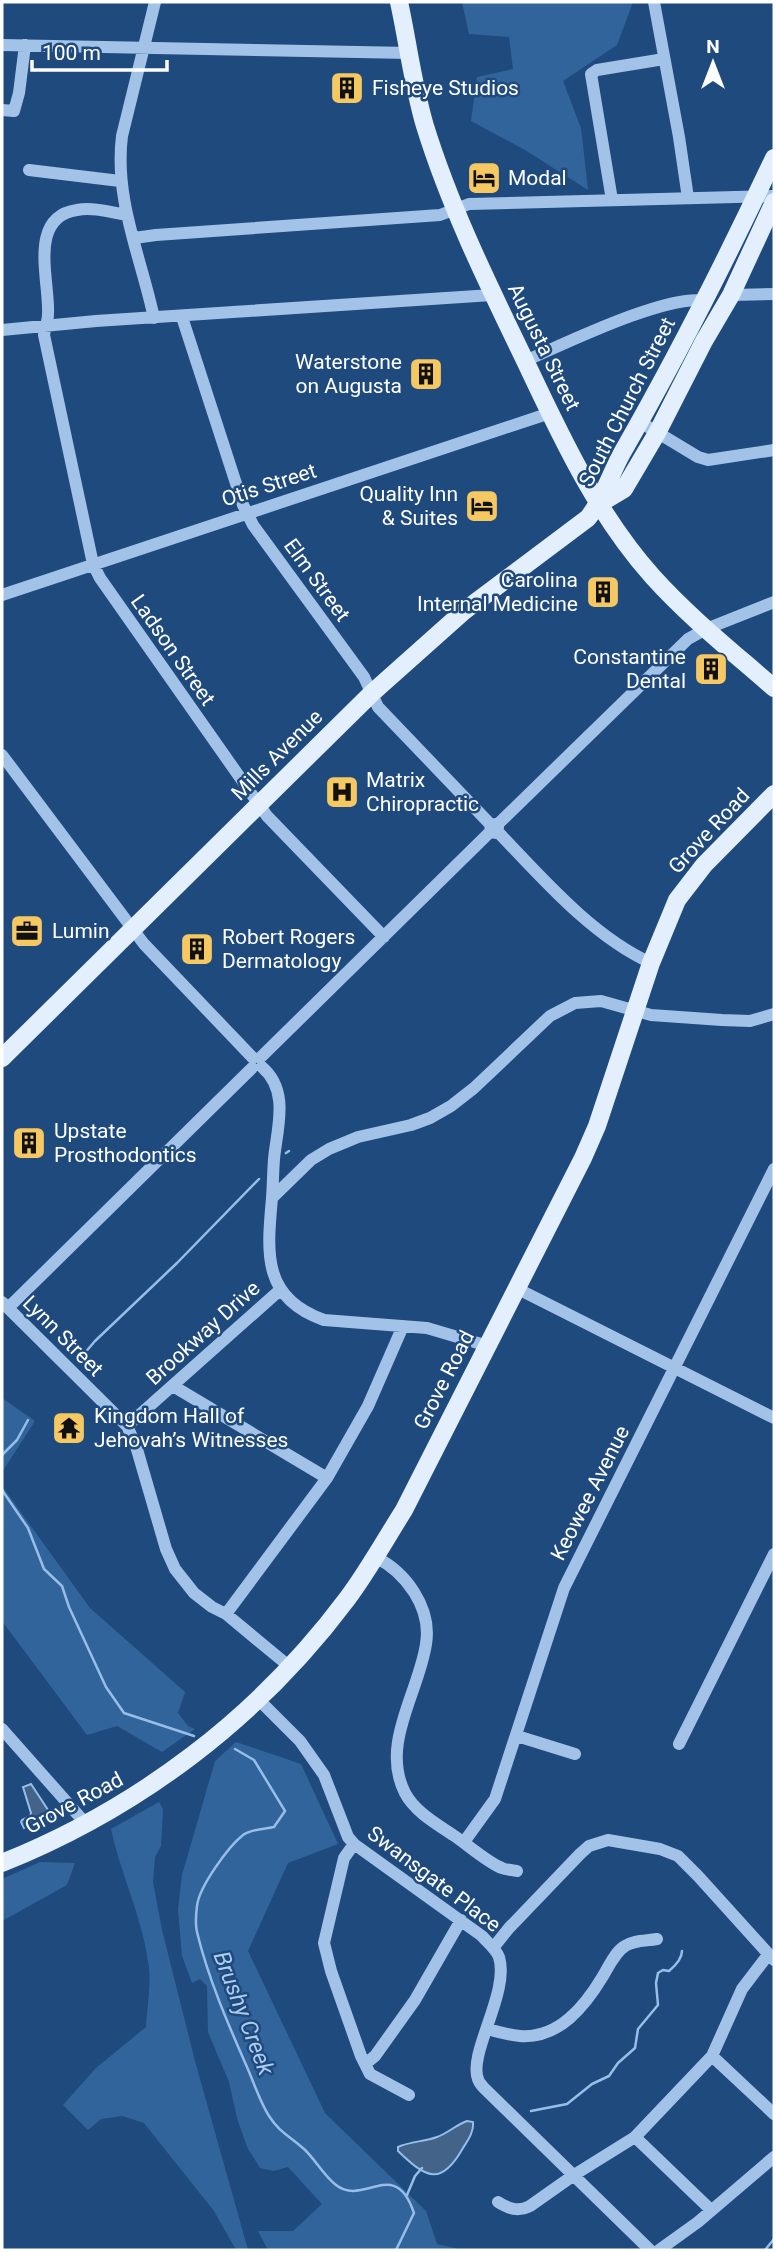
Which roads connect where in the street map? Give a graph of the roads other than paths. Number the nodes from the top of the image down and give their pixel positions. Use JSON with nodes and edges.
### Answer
{"nodes":[{"id":1,"x":155,"y":2,"type":"edge"},
{"id":2,"x":400,"y":2,"type":"edge"},
{"id":3,"x":654,"y":2,"type":"edge"},
{"id":4,"x":2,"y":45,"type":"edge"},
{"id":5,"x":25,"y":45,"type":"junction"},
{"id":6,"x":146,"y":47,"type":"junction"},
{"id":7,"x":410,"y":53,"type":"junction"},
{"id":8,"x":664,"y":59,"type":"junction"},
{"id":9,"x":2,"y":110,"type":"edge"},
{"id":10,"x":774,"y":158,"type":"edge"},
{"id":11,"x":29,"y":170,"type":"dead end"},
{"id":12,"x":120,"y":181,"type":"junction"},
{"id":13,"x":765,"y":197,"type":"edge"},
{"id":14,"x":688,"y":198,"type":"junction"},
{"id":15,"x":612,"y":200,"type":"junction"},
{"id":16,"x":774,"y":202,"type":"edge"},
{"id":17,"x":455,"y":208,"type":"junction"},
{"id":18,"x":126,"y":215,"type":"junction"},
{"id":19,"x":134,"y":238,"type":"junction"},
{"id":20,"x":774,"y":294,"type":"edge"},
{"id":21,"x":492,"y":295,"type":"junction"},
{"id":22,"x":731,"y":295,"type":"junction"},
{"id":23,"x":705,"y":301,"type":"junction"},
{"id":24,"x":182,"y":317,"type":"junction"},
{"id":25,"x":154,"y":318,"type":"junction"},
{"id":26,"x":45,"y":327,"type":"junction"},
{"id":27,"x":2,"y":330,"type":"edge"},
{"id":28,"x":525,"y":361,"type":"junction"},
{"id":29,"x":550,"y":413,"type":"junction"},
{"id":30,"x":640,"y":422,"type":"junction"},
{"id":31,"x":657,"y":433,"type":"junction"},
{"id":32,"x":774,"y":450,"type":"edge"},
{"id":33,"x":599,"y":504,"type":"junction"},
{"id":34,"x":246,"y":513,"type":"junction"},
{"id":35,"x":93,"y":564,"type":"junction"},
{"id":36,"x":2,"y":595,"type":"edge"},
{"id":37,"x":774,"y":602,"type":"edge"},
{"id":38,"x":706,"y":629,"type":"junction"},
{"id":39,"x":774,"y":688,"type":"edge"},
{"id":40,"x":372,"y":693,"type":"junction"},
{"id":41,"x":2,"y":755,"type":"edge"},
{"id":42,"x":774,"y":794,"type":"edge"},
{"id":43,"x":259,"y":805,"type":"junction"},
{"id":44,"x":494,"y":829,"type":"junction"},
{"id":45,"x":133,"y":928,"type":"junction"},
{"id":46,"x":384,"y":937,"type":"junction"},
{"id":47,"x":651,"y":964,"type":"junction"},
{"id":48,"x":636,"y":1010,"type":"junction"},
{"id":49,"x":774,"y":1014,"type":"edge"},
{"id":50,"x":2,"y":1058,"type":"edge"},
{"id":51,"x":257,"y":1063,"type":"junction"},
{"id":52,"x":774,"y":1169,"type":"edge"},
{"id":53,"x":272,"y":1198,"type":"junction"},
{"id":54,"x":518,"y":1289,"type":"junction"},
{"id":55,"x":280,"y":1290,"type":"junction"},
{"id":56,"x":5,"y":1305,"type":"edge"},
{"id":57,"x":403,"y":1326,"type":"junction"},
{"id":58,"x":488,"y":1346,"type":"junction"},
{"id":59,"x":675,"y":1368,"type":"junction"},
{"id":60,"x":173,"y":1386,"type":"junction"},
{"id":61,"x":774,"y":1418,"type":"edge"},
{"id":62,"x":127,"y":1426,"type":"junction"},
{"id":63,"x":327,"y":1478,"type":"junction"},
{"id":64,"x":774,"y":1554,"type":"edge"},
{"id":65,"x":375,"y":1557,"type":"junction"},
{"id":66,"x":226,"y":1614,"type":"junction"},
{"id":67,"x":290,"y":1667,"type":"junction"},
{"id":68,"x":259,"y":1700,"type":"junction"},
{"id":69,"x":2,"y":1729,"type":"edge"},
{"id":70,"x":517,"y":1736,"type":"junction"},
{"id":71,"x":678,"y":1744,"type":"dead end"},
{"id":72,"x":575,"y":1754,"type":"dead end"},
{"id":73,"x":87,"y":1825,"type":"junction"},
{"id":74,"x":464,"y":1842,"type":"junction"},
{"id":75,"x":354,"y":1844,"type":"junction"},
{"id":76,"x":2,"y":1863,"type":"edge"},
{"id":77,"x":517,"y":1871,"type":"dead end"},
{"id":78,"x":461,"y":1920,"type":"junction"},
{"id":79,"x":657,"y":1939,"type":"dead end"},
{"id":80,"x":493,"y":1948,"type":"junction"},
{"id":81,"x":771,"y":1958,"type":"edge"},
{"id":82,"x":488,"y":2029,"type":"junction"},
{"id":83,"x":712,"y":2056,"type":"junction"},
{"id":84,"x":365,"y":2064,"type":"junction"},
{"id":85,"x":409,"y":2095,"type":"dead end"},
{"id":86,"x":774,"y":2115,"type":"edge"},
{"id":87,"x":635,"y":2137,"type":"junction"},
{"id":88,"x":774,"y":2157,"type":"edge"},
{"id":89,"x":574,"y":2175,"type":"junction"},
{"id":90,"x":498,"y":2203,"type":"dead end"},
{"id":91,"x":711,"y":2210,"type":"junction"},
{"id":92,"x":650,"y":2250,"type":"edge"},
{"id":93,"x":659,"y":2250,"type":"edge"}],
"edges":[{"from":1,"to":6,"type":"street"},
{"from":2,"to":7,"type":"main road","name":"Augusta Street"},
{"from":3,"to":8,"type":"street"},
{"from":4,"to":5,"type":"street"},
{"from":5,"to":6,"type":"street"},
{"from":5,"to":9,"type":"street"},
{"from":6,"to":7,"type":"street"},
{"from":6,"to":12,"type":"street"},
{"from":7,"to":17,"type":"main road","name":"Augusta Street"},
{"from":8,"to":14,"type":"street"},
{"from":8,"to":15,"type":"street"},
{"from":10,"to":13,"type":"main road","name":"South Church Street"},
{"from":11,"to":12,"type":"street"},
{"from":12,"to":18,"type":"street"},
{"from":13,"to":14,"type":"street"},
{"from":13,"to":23,"type":"main road","name":"South Church Street"},
{"from":14,"to":15,"type":"street"},
{"from":15,"to":17,"type":"street"},
{"from":16,"to":22,"type":"main road","name":"South Church Street"},
{"from":17,"to":19,"type":"street"},
{"from":17,"to":21,"type":"main road","name":"Augusta Street"},
{"from":18,"to":19,"type":"street"},
{"from":18,"to":26,"type":"street","name":"Ladson Street"},
{"from":19,"to":25,"type":"street"},
{"from":20,"to":22,"type":"street"},
{"from":21,"to":24,"type":"street"},
{"from":21,"to":28,"type":"main road","name":"Augusta Street"},
{"from":22,"to":31,"type":"main road","name":"South Church Street"},
{"from":23,"to":28,"type":"street"},
{"from":23,"to":30,"type":"main road","name":"South Church Street"},
{"from":24,"to":25,"type":"street"},
{"from":24,"to":34,"type":"street","name":"Elm Street"},
{"from":25,"to":26,"type":"street"},
{"from":26,"to":27,"type":"street"},
{"from":26,"to":35,"type":"street","name":"Ladson Street"},
{"from":28,"to":29,"type":"main road","name":"Augusta Street"},
{"from":29,"to":33,"type":"main road","name":"Augusta Street"},
{"from":29,"to":34,"type":"street","name":"Otis Street"},
{"from":30,"to":31,"type":"street"},
{"from":30,"to":33,"type":"main road","name":"South Church Street"},
{"from":31,"to":32,"type":"street"},
{"from":31,"to":33,"type":"main road","name":"South Church Street"},
{"from":33,"to":38,"type":"main road","name":"Augusta Street"},
{"from":33,"to":40,"type":"main road","name":"Mills Avenue"},
{"from":34,"to":35,"type":"street","name":"Otis Street"},
{"from":34,"to":40,"type":"street","name":"Elm Street"},
{"from":35,"to":36,"type":"street","name":"Otis Street"},
{"from":35,"to":43,"type":"street","name":"Ladson Street"},
{"from":37,"to":38,"type":"street"},
{"from":38,"to":39,"type":"main road","name":"Augusta Street"},
{"from":38,"to":44,"type":"street"},
{"from":40,"to":43,"type":"main road","name":"Mills Avenue"},
{"from":40,"to":44,"type":"street","name":"Elm Street"},
{"from":41,"to":45,"type":"street"},
{"from":42,"to":47,"type":"main road","name":"Grove Road"},
{"from":43,"to":45,"type":"main road","name":"Mills Avenue"},
{"from":43,"to":46,"type":"street","name":"Ladson Street"},
{"from":44,"to":46,"type":"street"},
{"from":44,"to":47,"type":"street","name":"Elm Street"},
{"from":45,"to":50,"type":"main road","name":"Mills Avenue"},
{"from":45,"to":51,"type":"street"},
{"from":46,"to":51,"type":"street"},
{"from":47,"to":48,"type":"main road","name":"Grove Road"},
{"from":48,"to":49,"type":"street"},
{"from":48,"to":53,"type":"street"},
{"from":48,"to":54,"type":"main road","name":"Grove Road"},
{"from":51,"to":53,"type":"street"},
{"from":51,"to":56,"type":"street"},
{"from":52,"to":59,"type":"street","name":"Keowee Avenue"},
{"from":53,"to":55,"type":"street"},
{"from":54,"to":58,"type":"main road","name":"Grove Road"},
{"from":54,"to":59,"type":"street"},
{"from":55,"to":57,"type":"street"},
{"from":55,"to":60,"type":"street","name":"Brookway Drive"},
{"from":56,"to":62,"type":"street","name":"Lynn Street"},
{"from":57,"to":58,"type":"street"},
{"from":57,"to":63,"type":"street"},
{"from":58,"to":65,"type":"main road","name":"Grove Road"},
{"from":59,"to":61,"type":"street"},
{"from":59,"to":70,"type":"street","name":"Keowee Avenue"},
{"from":60,"to":62,"type":"street","name":"Brookway Drive"},
{"from":60,"to":63,"type":"street"},
{"from":62,"to":66,"type":"street"},
{"from":63,"to":66,"type":"street"},
{"from":64,"to":71,"type":"street"},
{"from":65,"to":67,"type":"main road","name":"Grove Road"},
{"from":65,"to":74,"type":"street"},
{"from":66,"to":67,"type":"street"},
{"from":67,"to":68,"type":"main road","name":"Grove Road"},
{"from":68,"to":73,"type":"main road","name":"Grove Road"},
{"from":68,"to":75,"type":"street","name":"Swansgate Place"},
{"from":69,"to":73,"type":"street"},
{"from":70,"to":72,"type":"street"},
{"from":70,"to":74,"type":"street","name":"Keowee Avenue"},
{"from":73,"to":76,"type":"main road","name":"Grove Road"},
{"from":74,"to":77,"type":"street"},
{"from":75,"to":78,"type":"street","name":"Swansgate Place"},
{"from":75,"to":84,"type":"street"},
{"from":78,"to":80,"type":"street","name":"Swansgate Place"},
{"from":78,"to":84,"type":"street"},
{"from":79,"to":82,"type":"street"},
{"from":80,"to":81,"type":"street"},
{"from":80,"to":82,"type":"street","name":"Swansgate Place"},
{"from":81,"to":83,"type":"street"},
{"from":82,"to":89,"type":"street","name":"Swansgate Place"},
{"from":83,"to":86,"type":"street"},
{"from":83,"to":87,"type":"street"},
{"from":84,"to":85,"type":"street"},
{"from":87,"to":89,"type":"street"},
{"from":87,"to":91,"type":"street"},
{"from":88,"to":91,"type":"street"},
{"from":89,"to":90,"type":"street"},
{"from":89,"to":92,"type":"street","name":"Swansgate Place"},
{"from":91,"to":93,"type":"street"}]}
